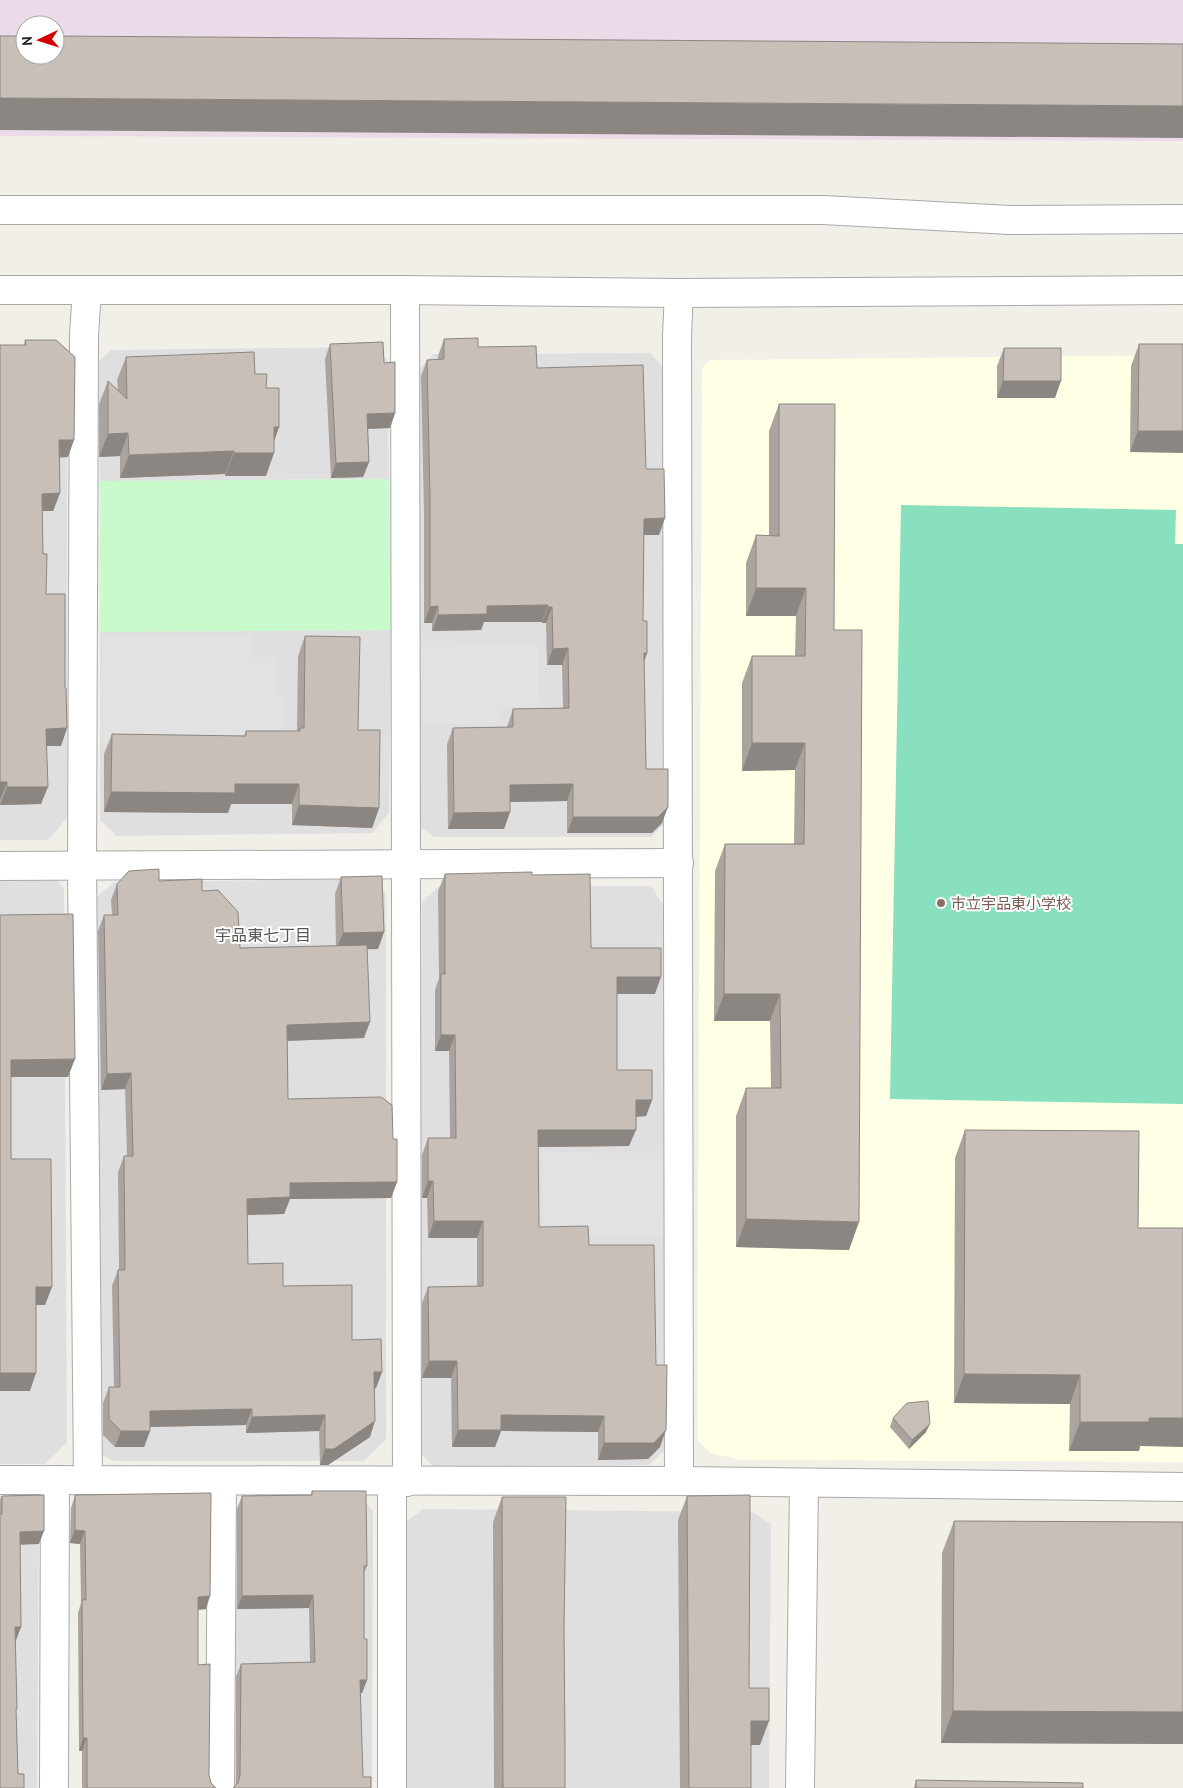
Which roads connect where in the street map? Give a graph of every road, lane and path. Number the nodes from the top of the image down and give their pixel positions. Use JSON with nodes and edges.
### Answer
{"nodes":[{"id":1,"x":0,"y":210,"type":"edge"},
{"id":2,"x":1183,"y":219,"type":"edge"},
{"id":3,"x":0,"y":290,"type":"edge"},
{"id":4,"x":87,"y":290,"type":"junction"},
{"id":5,"x":406,"y":290,"type":"junction"},
{"id":6,"x":1183,"y":290,"type":"edge"},
{"id":7,"x":680,"y":293,"type":"junction"},
{"id":8,"x":405,"y":863,"type":"junction"},
{"id":9,"x":679,"y":863,"type":"junction"},
{"id":10,"x":0,"y":866,"type":"edge"},
{"id":11,"x":82,"y":867,"type":"junction"},
{"id":12,"x":0,"y":1480,"type":"edge"},
{"id":13,"x":55,"y":1480,"type":"junction"},
{"id":14,"x":88,"y":1480,"type":"junction"},
{"id":15,"x":222,"y":1481,"type":"junction"},
{"id":16,"x":678,"y":1481,"type":"junction"},
{"id":17,"x":400,"y":1482,"type":"junction"},
{"id":18,"x":804,"y":1484,"type":"junction"},
{"id":19,"x":1183,"y":1487,"type":"edge"},
{"id":20,"x":54,"y":1788,"type":"edge"},
{"id":21,"x":220,"y":1788,"type":"edge"},
{"id":22,"x":392,"y":1788,"type":"edge"},
{"id":23,"x":800,"y":1788,"type":"edge"}],
"edges":[{"from":1,"to":2,"type":"street"},
{"from":3,"to":4,"type":"street"},
{"from":4,"to":5,"type":"street"},
{"from":4,"to":11,"type":"street"},
{"from":5,"to":7,"type":"street"},
{"from":5,"to":8,"type":"street"},
{"from":6,"to":7,"type":"street"},
{"from":7,"to":9,"type":"street"},
{"from":8,"to":9,"type":"street"},
{"from":8,"to":11,"type":"street"},
{"from":8,"to":17,"type":"street"},
{"from":9,"to":16,"type":"street"},
{"from":10,"to":11,"type":"street"},
{"from":11,"to":14,"type":"street"},
{"from":12,"to":13,"type":"street"},
{"from":13,"to":14,"type":"street"},
{"from":13,"to":20,"type":"street"},
{"from":14,"to":15,"type":"street"},
{"from":15,"to":17,"type":"street"},
{"from":15,"to":21,"type":"street"},
{"from":16,"to":17,"type":"street"},
{"from":16,"to":18,"type":"street"},
{"from":17,"to":22,"type":"street"},
{"from":18,"to":19,"type":"street"},
{"from":18,"to":23,"type":"street"}]}
